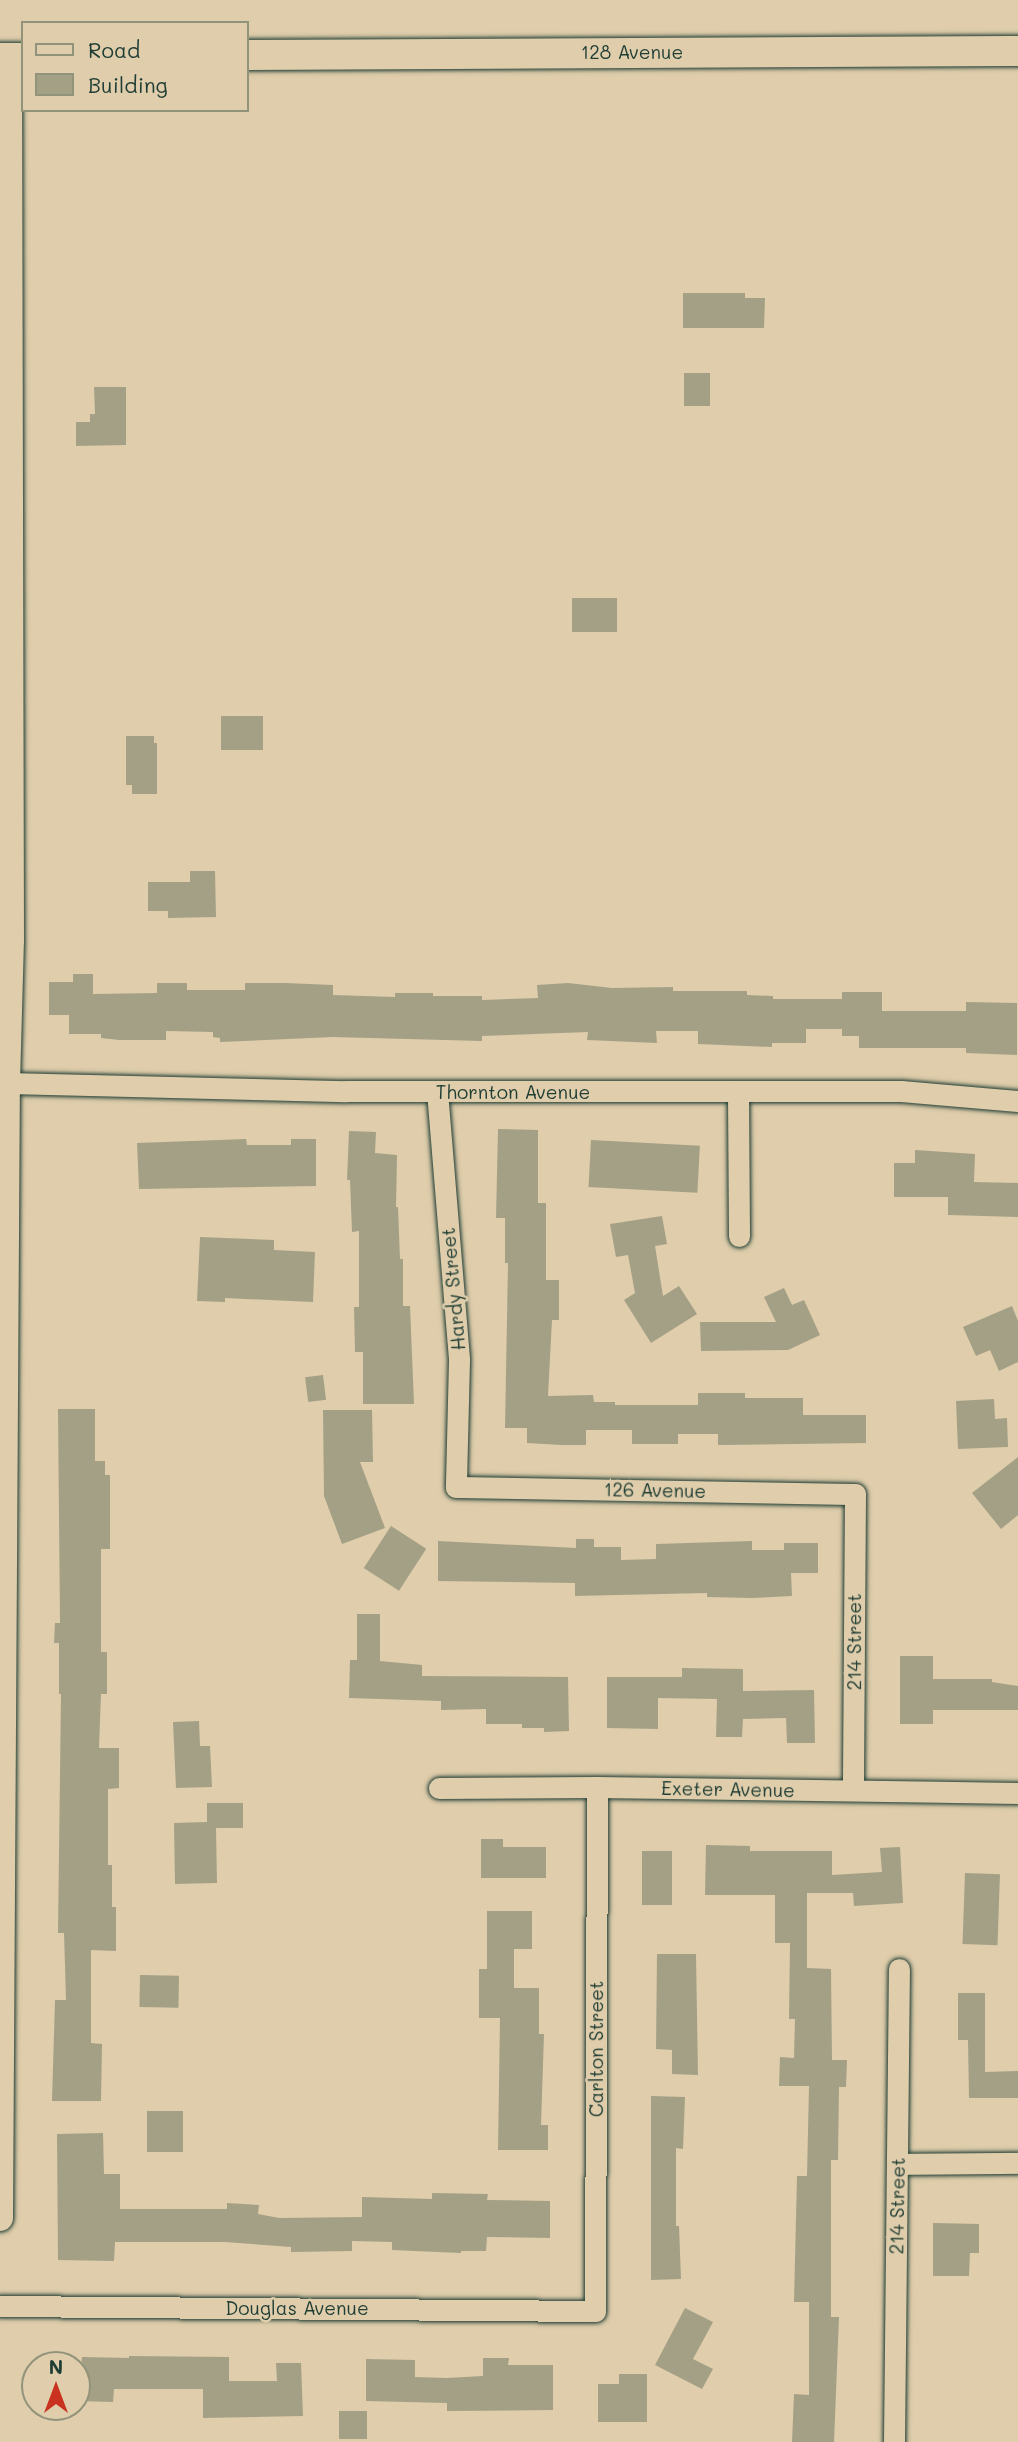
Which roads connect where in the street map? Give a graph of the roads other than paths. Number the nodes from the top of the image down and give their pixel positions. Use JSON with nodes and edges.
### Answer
{"nodes":[{"id":1,"x":1018,"y":51,"type":"edge"},
{"id":2,"x":248,"y":55,"type":"edge"},
{"id":3,"x":10,"y":58,"type":"edge"},
{"id":4,"x":7,"y":1083,"type":"junction"},
{"id":5,"x":437,"y":1091,"type":"junction"},
{"id":6,"x":738,"y":1092,"type":"junction"},
{"id":7,"x":1018,"y":1101,"type":"edge"},
{"id":8,"x":739,"y":1236,"type":"dead end"},
{"id":9,"x":456,"y":1487,"type":"joint"},
{"id":10,"x":855,"y":1494,"type":"joint"},
{"id":11,"x":597,"y":1787,"type":"junction"},
{"id":12,"x":439,"y":1788,"type":"dead end"},
{"id":13,"x":853,"y":1790,"type":"junction"},
{"id":14,"x":1018,"y":1793,"type":"edge"},
{"id":15,"x":899,"y":1969,"type":"dead end"},
{"id":16,"x":1018,"y":2163,"type":"edge"},
{"id":17,"x":898,"y":2164,"type":"junction"},
{"id":18,"x":0,"y":2218,"type":"edge"},
{"id":19,"x":0,"y":2306,"type":"edge"},
{"id":20,"x":595,"y":2311,"type":"joint"},
{"id":21,"x":894,"y":2442,"type":"edge"}],
"edges":[{"from":1,"to":2,"type":"main road","name":"128 Avenue"},
{"from":3,"to":4,"type":"street"},
{"from":4,"to":5,"type":"street","name":"Thornton Avenue"},
{"from":4,"to":18,"type":"street"},
{"from":5,"to":6,"type":"street","name":"Thornton Avenue"},
{"from":5,"to":9,"type":"street","name":"Hardy Street"},
{"from":6,"to":7,"type":"street","name":"Thornton Avenue"},
{"from":6,"to":8,"type":"street"},
{"from":9,"to":10,"type":"street","name":"126 Avenue"},
{"from":10,"to":13,"type":"street","name":"214 Street"},
{"from":11,"to":12,"type":"street","name":"Exeter Avenue"},
{"from":11,"to":13,"type":"street","name":"Exeter Avenue"},
{"from":11,"to":20,"type":"street","name":"Carlton Street"},
{"from":13,"to":14,"type":"street","name":"Exeter Avenue"},
{"from":15,"to":17,"type":"street","name":"214 Street"},
{"from":16,"to":17,"type":"street"},
{"from":17,"to":21,"type":"street","name":"214 Street"},
{"from":19,"to":20,"type":"street","name":"Douglas Avenue"}]}
